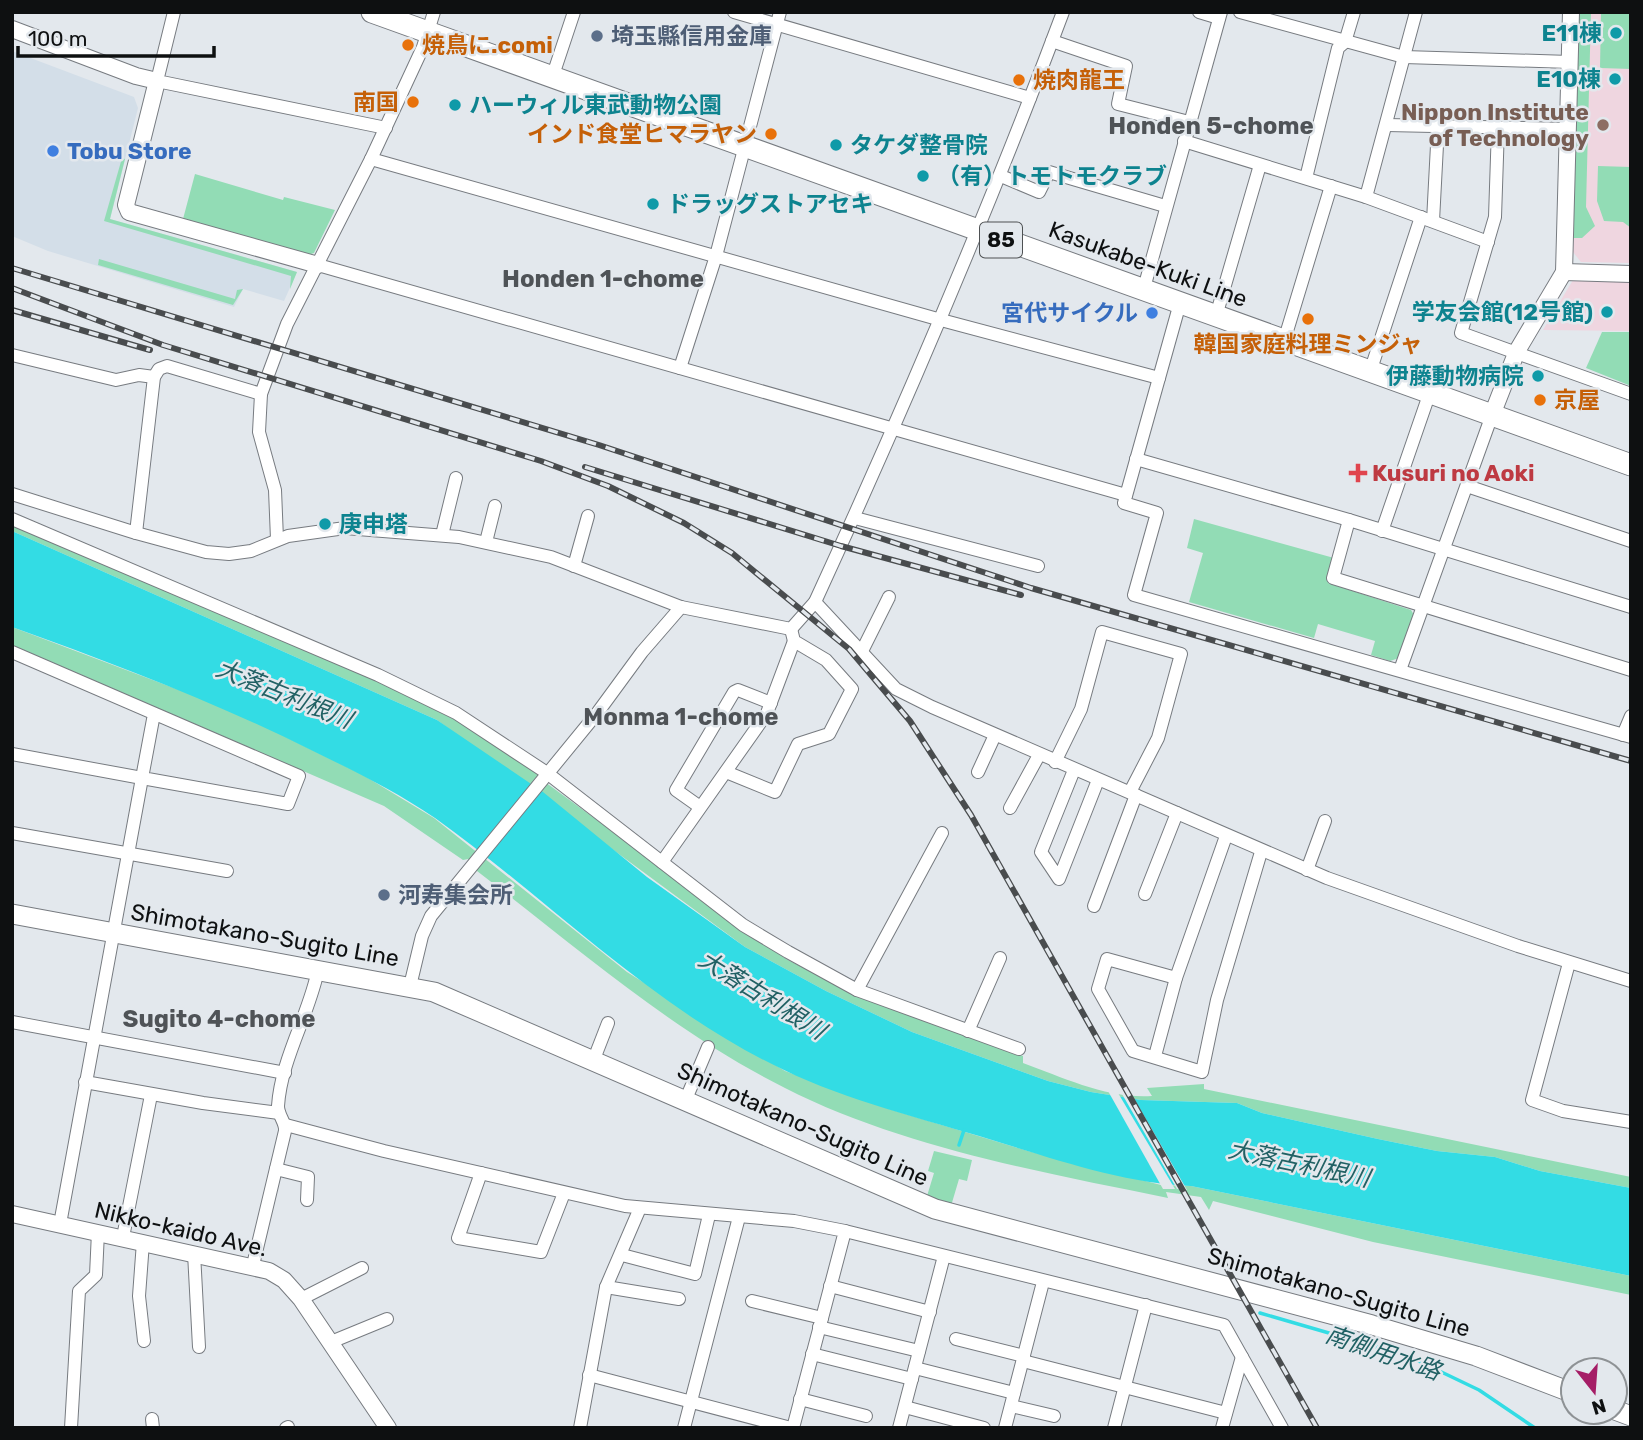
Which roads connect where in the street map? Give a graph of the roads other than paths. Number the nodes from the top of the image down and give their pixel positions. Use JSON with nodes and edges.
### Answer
{"nodes":[{"id":1,"x":174,"y":12,"type":"edge"},
{"id":2,"x":372,"y":12,"type":"edge"},
{"id":3,"x":574,"y":12,"type":"edge"},
{"id":4,"x":734,"y":12,"type":"edge"},
{"id":5,"x":780,"y":12,"type":"edge"},
{"id":6,"x":1063,"y":12,"type":"edge"},
{"id":7,"x":1199,"y":12,"type":"edge"},
{"id":8,"x":1240,"y":12,"type":"edge"},
{"id":9,"x":1354,"y":12,"type":"edge"},
{"id":10,"x":1416,"y":12,"type":"edge"},
{"id":11,"x":1571,"y":12,"type":"edge"},
{"id":12,"x":1220,"y":15,"type":"edge"},
{"id":13,"x":432,"y":22,"type":"edge"},
{"id":14,"x":777,"y":26,"type":"junction"},
{"id":15,"x":12,"y":29,"type":"edge"},
{"id":16,"x":1052,"y":41,"type":"junction"},
{"id":17,"x":1345,"y":42,"type":"junction"},
{"id":18,"x":1404,"y":57,"type":"junction"},
{"id":19,"x":1570,"y":62,"type":"junction"},
{"id":20,"x":552,"y":78,"type":"junction"},
{"id":21,"x":157,"y":80,"type":"junction"},
{"id":22,"x":1030,"y":98,"type":"junction"},
{"id":23,"x":1189,"y":122,"type":"junction"},
{"id":24,"x":1387,"y":125,"type":"junction"},
{"id":25,"x":1438,"y":126,"type":"junction"},
{"id":26,"x":1498,"y":127,"type":"junction"},
{"id":27,"x":386,"y":128,"type":"junction"},
{"id":28,"x":1568,"y":129,"type":"junction"},
{"id":29,"x":1184,"y":141,"type":"junction"},
{"id":30,"x":744,"y":147,"type":"junction"},
{"id":31,"x":371,"y":159,"type":"junction"},
{"id":32,"x":1260,"y":166,"type":"junction"},
{"id":33,"x":1000,"y":176,"type":"junction"},
{"id":34,"x":1306,"y":178,"type":"junction"},
{"id":35,"x":1331,"y":186,"type":"junction"},
{"id":36,"x":1366,"y":197,"type":"junction"},
{"id":37,"x":1165,"y":206,"type":"junction"},
{"id":38,"x":1427,"y":219,"type":"junction"},
{"id":39,"x":978,"y":232,"type":"junction"},
{"id":40,"x":1488,"y":242,"type":"junction"},
{"id":41,"x":716,"y":256,"type":"junction"},
{"id":42,"x":318,"y":265,"type":"junction"},
{"id":43,"x":1564,"y":272,"type":"junction"},
{"id":44,"x":1631,"y":274,"type":"edge"},
{"id":45,"x":1144,"y":288,"type":"junction"},
{"id":46,"x":1180,"y":303,"type":"junction"},
{"id":47,"x":1216,"y":316,"type":"junction"},
{"id":48,"x":941,"y":320,"type":"junction"},
{"id":49,"x":1284,"y":341,"type":"junction"},
{"id":50,"x":1517,"y":351,"type":"junction"},
{"id":51,"x":12,"y":355,"type":"edge"},
{"id":52,"x":680,"y":368,"type":"junction"},
{"id":53,"x":1370,"y":372,"type":"junction"},
{"id":54,"x":154,"y":377,"type":"junction"},
{"id":55,"x":1159,"y":378,"type":"junction"},
{"id":56,"x":1430,"y":392,"type":"junction"},
{"id":57,"x":261,"y":394,"type":"junction"},
{"id":58,"x":1631,"y":394,"type":"edge"},
{"id":59,"x":1492,"y":415,"type":"junction"},
{"id":60,"x":893,"y":429,"type":"junction"},
{"id":61,"x":1136,"y":459,"type":"junction"},
{"id":62,"x":1631,"y":465,"type":"edge"},
{"id":63,"x":456,"y":478,"type":"dead end"},
{"id":64,"x":1467,"y":486,"type":"junction"},
{"id":65,"x":12,"y":494,"type":"edge"},
{"id":66,"x":1126,"y":495,"type":"junction"},
{"id":67,"x":495,"y":506,"type":"dead end"},
{"id":68,"x":588,"y":516,"type":"dead end"},
{"id":69,"x":855,"y":518,"type":"junction"},
{"id":70,"x":12,"y":519,"type":"edge"},
{"id":71,"x":1349,"y":520,"type":"junction"},
{"id":72,"x":1382,"y":531,"type":"junction"},
{"id":73,"x":136,"y":533,"type":"junction"},
{"id":74,"x":442,"y":535,"type":"junction"},
{"id":75,"x":276,"y":539,"type":"junction"},
{"id":76,"x":1631,"y":541,"type":"edge"},
{"id":77,"x":486,"y":542,"type":"junction"},
{"id":78,"x":1444,"y":550,"type":"junction"},
{"id":79,"x":574,"y":566,"type":"junction"},
{"id":80,"x":1038,"y":566,"type":"dead end"},
{"id":81,"x":888,"y":597,"type":"dead end"},
{"id":82,"x":815,"y":602,"type":"junction"},
{"id":83,"x":1424,"y":606,"type":"junction"},
{"id":84,"x":681,"y":607,"type":"junction"},
{"id":85,"x":1631,"y":607,"type":"edge"},
{"id":86,"x":793,"y":635,"type":"junction"},
{"id":87,"x":862,"y":651,"type":"junction"},
{"id":88,"x":12,"y":652,"type":"edge"},
{"id":89,"x":1400,"y":670,"type":"junction"},
{"id":90,"x":1631,"y":670,"type":"edge"},
{"id":91,"x":771,"y":703,"type":"junction"},
{"id":92,"x":154,"y":714,"type":"junction"},
{"id":93,"x":1631,"y":716,"type":"edge"},
{"id":94,"x":995,"y":735,"type":"junction"},
{"id":95,"x":1627,"y":736,"type":"edge"},
{"id":96,"x":12,"y":754,"type":"edge"},
{"id":97,"x":1039,"y":755,"type":"junction"},
{"id":98,"x":1055,"y":762,"type":"junction"},
{"id":99,"x":1074,"y":770,"type":"junction"},
{"id":100,"x":726,"y":772,"type":"junction"},
{"id":101,"x":978,"y":772,"type":"dead end"},
{"id":102,"x":545,"y":775,"type":"junction"},
{"id":103,"x":142,"y":778,"type":"junction"},
{"id":104,"x":1098,"y":780,"type":"junction"},
{"id":105,"x":1133,"y":794,"type":"junction"},
{"id":106,"x":700,"y":807,"type":"junction"},
{"id":107,"x":1010,"y":808,"type":"dead end"},
{"id":108,"x":1177,"y":814,"type":"junction"},
{"id":109,"x":1325,"y":821,"type":"dead end"},
{"id":110,"x":12,"y":832,"type":"edge"},
{"id":111,"x":942,"y":833,"type":"dead end"},
{"id":112,"x":1226,"y":836,"type":"junction"},
{"id":113,"x":1261,"y":852,"type":"junction"},
{"id":114,"x":129,"y":853,"type":"junction"},
{"id":115,"x":662,"y":862,"type":"junction"},
{"id":116,"x":1307,"y":870,"type":"junction"},
{"id":117,"x":227,"y":871,"type":"dead end"},
{"id":118,"x":1145,"y":894,"type":"dead end"},
{"id":119,"x":1094,"y":906,"type":"dead end"},
{"id":120,"x":12,"y":914,"type":"edge"},
{"id":121,"x":114,"y":933,"type":"junction"},
{"id":122,"x":1000,"y":958,"type":"dead end"},
{"id":123,"x":1569,"y":963,"type":"junction"},
{"id":124,"x":318,"y":970,"type":"junction"},
{"id":125,"x":1176,"y":978,"type":"junction"},
{"id":126,"x":1631,"y":981,"type":"edge"},
{"id":127,"x":410,"y":986,"type":"junction"},
{"id":128,"x":857,"y":990,"type":"junction"},
{"id":129,"x":12,"y":1022,"type":"edge"},
{"id":130,"x":608,"y":1023,"type":"dead end"},
{"id":131,"x":968,"y":1031,"type":"junction"},
{"id":132,"x":93,"y":1037,"type":"junction"},
{"id":133,"x":708,"y":1047,"type":"dead end"},
{"id":134,"x":1018,"y":1049,"type":"dead end"},
{"id":135,"x":1155,"y":1056,"type":"junction"},
{"id":136,"x":594,"y":1059,"type":"junction"},
{"id":137,"x":285,"y":1073,"type":"junction"},
{"id":138,"x":85,"y":1082,"type":"junction"},
{"id":139,"x":151,"y":1095,"type":"junction"},
{"id":140,"x":686,"y":1098,"type":"junction"},
{"id":141,"x":282,"y":1119,"type":"junction"},
{"id":142,"x":1631,"y":1122,"type":"edge"},
{"id":143,"x":276,"y":1169,"type":"junction"},
{"id":144,"x":481,"y":1173,"type":"junction"},
{"id":145,"x":564,"y":1193,"type":"junction"},
{"id":146,"x":307,"y":1200,"type":"dead end"},
{"id":147,"x":640,"y":1208,"type":"junction"},
{"id":148,"x":12,"y":1214,"type":"edge"},
{"id":149,"x":709,"y":1215,"type":"junction"},
{"id":150,"x":739,"y":1217,"type":"junction"},
{"id":151,"x":60,"y":1224,"type":"junction"},
{"id":152,"x":845,"y":1231,"type":"junction"},
{"id":153,"x":98,"y":1232,"type":"junction"},
{"id":154,"x":123,"y":1237,"type":"junction"},
{"id":155,"x":143,"y":1241,"type":"junction"},
{"id":156,"x":194,"y":1252,"type":"junction"},
{"id":157,"x":622,"y":1255,"type":"junction"},
{"id":158,"x":944,"y":1256,"type":"junction"},
{"id":159,"x":253,"y":1265,"type":"junction"},
{"id":160,"x":362,"y":1268,"type":"dead end"},
{"id":161,"x":1043,"y":1282,"type":"junction"},
{"id":162,"x":830,"y":1286,"type":"junction"},
{"id":163,"x":607,"y":1287,"type":"junction"},
{"id":164,"x":301,"y":1299,"type":"junction"},
{"id":165,"x":679,"y":1299,"type":"dead end"},
{"id":166,"x":752,"y":1301,"type":"dead end"},
{"id":167,"x":1146,"y":1305,"type":"junction"},
{"id":168,"x":930,"y":1312,"type":"junction"},
{"id":169,"x":387,"y":1320,"type":"dead end"},
{"id":170,"x":821,"y":1322,"type":"junction"},
{"id":171,"x":956,"y":1339,"type":"dead end"},
{"id":172,"x":144,"y":1341,"type":"dead end"},
{"id":173,"x":331,"y":1342,"type":"junction"},
{"id":174,"x":199,"y":1347,"type":"dead end"},
{"id":175,"x":919,"y":1351,"type":"junction"},
{"id":176,"x":812,"y":1354,"type":"junction"},
{"id":177,"x":1241,"y":1357,"type":"junction"},
{"id":178,"x":1023,"y":1359,"type":"junction"},
{"id":179,"x":913,"y":1374,"type":"junction"},
{"id":180,"x":589,"y":1375,"type":"junction"},
{"id":181,"x":1125,"y":1387,"type":"junction"},
{"id":182,"x":1559,"y":1388,"type":"edge"},
{"id":183,"x":800,"y":1399,"type":"junction"},
{"id":184,"x":1013,"y":1399,"type":"junction"},
{"id":185,"x":690,"y":1402,"type":"junction"},
{"id":186,"x":905,"y":1407,"type":"junction"},
{"id":187,"x":1226,"y":1413,"type":"junction"},
{"id":188,"x":866,"y":1416,"type":"dead end"},
{"id":189,"x":1054,"y":1416,"type":"dead end"},
{"id":190,"x":1279,"y":1426,"type":"edge"},
{"id":191,"x":71,"y":1428,"type":"edge"},
{"id":192,"x":388,"y":1428,"type":"edge"},
{"id":193,"x":580,"y":1428,"type":"edge"},
{"id":194,"x":684,"y":1428,"type":"edge"},
{"id":195,"x":792,"y":1428,"type":"edge"},
{"id":196,"x":899,"y":1428,"type":"edge"},
{"id":197,"x":984,"y":1428,"type":"edge"},
{"id":198,"x":1005,"y":1428,"type":"edge"},
{"id":199,"x":1114,"y":1428,"type":"edge"},
{"id":200,"x":1222,"y":1428,"type":"edge"}],
"edges":[{"from":1,"to":21,"type":"street"},
{"from":2,"to":13,"type":"main road","name":"Kasukabe-Kuki Line","number":"85"},
{"from":3,"to":20,"type":"street"},
{"from":4,"to":14,"type":"street"},
{"from":5,"to":14,"type":"street"},
{"from":6,"to":16,"type":"street"},
{"from":7,"to":12,"type":"street"},
{"from":8,"to":17,"type":"street"},
{"from":9,"to":17,"type":"street"},
{"from":10,"to":18,"type":"street"},
{"from":11,"to":19,"type":"street"},
{"from":12,"to":23,"type":"street"},
{"from":13,"to":20,"type":"main road","name":"Kasukabe-Kuki Line","number":"85"},
{"from":13,"to":27,"type":"street"},
{"from":14,"to":22,"type":"street"},
{"from":14,"to":30,"type":"street"},
{"from":15,"to":21,"type":"street"},
{"from":16,"to":22,"type":"street"},
{"from":16,"to":23,"type":"street"},
{"from":17,"to":18,"type":"street"},
{"from":17,"to":34,"type":"street"},
{"from":18,"to":19,"type":"street"},
{"from":18,"to":24,"type":"street"},
{"from":19,"to":28,"type":"street"},
{"from":20,"to":30,"type":"main road","name":"Kasukabe-Kuki Line","number":"85"},
{"from":21,"to":27,"type":"street"},
{"from":21,"to":42,"type":"street"},
{"from":22,"to":33,"type":"street"},
{"from":23,"to":29,"type":"street"},
{"from":24,"to":25,"type":"street"},
{"from":24,"to":36,"type":"street"},
{"from":25,"to":26,"type":"street"},
{"from":25,"to":38,"type":"street"},
{"from":26,"to":28,"type":"street"},
{"from":26,"to":40,"type":"street"},
{"from":27,"to":31,"type":"street"},
{"from":28,"to":43,"type":"street"},
{"from":29,"to":32,"type":"street"},
{"from":29,"to":37,"type":"street"},
{"from":30,"to":39,"type":"main road","name":"Kasukabe-Kuki Line","number":"85"},
{"from":30,"to":41,"type":"street"},
{"from":31,"to":41,"type":"street"},
{"from":31,"to":42,"type":"street"},
{"from":32,"to":34,"type":"street"},
{"from":32,"to":47,"type":"street"},
{"from":33,"to":37,"type":"street"},
{"from":33,"to":39,"type":"street"},
{"from":34,"to":35,"type":"street"},
{"from":35,"to":36,"type":"street"},
{"from":35,"to":49,"type":"street"},
{"from":36,"to":38,"type":"street"},
{"from":37,"to":45,"type":"street"},
{"from":38,"to":40,"type":"street"},
{"from":38,"to":53,"type":"street"},
{"from":39,"to":45,"type":"main road","name":"Kasukabe-Kuki Line","number":"85"},
{"from":39,"to":48,"type":"street"},
{"from":40,"to":50,"type":"street"},
{"from":41,"to":48,"type":"street"},
{"from":41,"to":52,"type":"street"},
{"from":42,"to":52,"type":"street"},
{"from":42,"to":57,"type":"street"},
{"from":43,"to":44,"type":"street"},
{"from":43,"to":50,"type":"street"},
{"from":45,"to":46,"type":"main road","name":"Kasukabe-Kuki Line","number":"85"},
{"from":46,"to":47,"type":"main road","name":"Kasukabe-Kuki Line","number":"85"},
{"from":46,"to":55,"type":"street"},
{"from":47,"to":49,"type":"main road","name":"Kasukabe-Kuki Line","number":"85"},
{"from":48,"to":55,"type":"street"},
{"from":48,"to":60,"type":"street"},
{"from":49,"to":53,"type":"main road","name":"Kasukabe-Kuki Line","number":"85"},
{"from":50,"to":58,"type":"street"},
{"from":50,"to":59,"type":"street"},
{"from":51,"to":54,"type":"street"},
{"from":52,"to":60,"type":"street"},
{"from":53,"to":56,"type":"main road","name":"Kasukabe-Kuki Line","number":"85"},
{"from":54,"to":57,"type":"street"},
{"from":54,"to":73,"type":"street"},
{"from":55,"to":61,"type":"street"},
{"from":56,"to":59,"type":"main road","name":"Kasukabe-Kuki Line","number":"85"},
{"from":56,"to":72,"type":"street"},
{"from":57,"to":75,"type":"street"},
{"from":59,"to":62,"type":"main road","name":"Kasukabe-Kuki Line","number":"85"},
{"from":59,"to":64,"type":"street"},
{"from":60,"to":66,"type":"street"},
{"from":60,"to":69,"type":"street"},
{"from":61,"to":66,"type":"street"},
{"from":61,"to":71,"type":"street"},
{"from":63,"to":74,"type":"street"},
{"from":64,"to":76,"type":"street"},
{"from":64,"to":78,"type":"street"},
{"from":65,"to":73,"type":"street"},
{"from":66,"to":89,"type":"street"},
{"from":67,"to":77,"type":"street"},
{"from":68,"to":79,"type":"street"},
{"from":69,"to":80,"type":"street"},
{"from":69,"to":82,"type":"street"},
{"from":70,"to":102,"type":"street"},
{"from":71,"to":72,"type":"street"},
{"from":71,"to":83,"type":"street"},
{"from":72,"to":78,"type":"street"},
{"from":73,"to":75,"type":"street"},
{"from":74,"to":75,"type":"street"},
{"from":74,"to":77,"type":"street"},
{"from":77,"to":79,"type":"street"},
{"from":78,"to":83,"type":"street"},
{"from":78,"to":85,"type":"street"},
{"from":79,"to":84,"type":"street"},
{"from":81,"to":87,"type":"street"},
{"from":82,"to":86,"type":"street"},
{"from":82,"to":87,"type":"street"},
{"from":83,"to":89,"type":"street"},
{"from":83,"to":90,"type":"street"},
{"from":84,"to":86,"type":"street"},
{"from":84,"to":102,"type":"street"},
{"from":86,"to":91,"type":"street"},
{"from":86,"to":100,"type":"street"},
{"from":87,"to":94,"type":"street"},
{"from":88,"to":92,"type":"street"},
{"from":89,"to":95,"type":"street"},
{"from":91,"to":100,"type":"street"},
{"from":91,"to":106,"type":"street"},
{"from":92,"to":103,"type":"street"},
{"from":92,"to":103,"type":"street"},
{"from":93,"to":95,"type":"street"},
{"from":94,"to":97,"type":"street"},
{"from":94,"to":101,"type":"street"},
{"from":96,"to":103,"type":"street"},
{"from":97,"to":98,"type":"street"},
{"from":97,"to":107,"type":"street"},
{"from":98,"to":99,"type":"street"},
{"from":98,"to":105,"type":"street"},
{"from":99,"to":104,"type":"street"},
{"from":99,"to":104,"type":"street"},
{"from":100,"to":106,"type":"street"},
{"from":102,"to":115,"type":"street"},
{"from":102,"to":127,"type":"street"},
{"from":103,"to":114,"type":"street"},
{"from":104,"to":105,"type":"street"},
{"from":105,"to":108,"type":"street"},
{"from":105,"to":119,"type":"street"},
{"from":106,"to":115,"type":"street"},
{"from":108,"to":112,"type":"street"},
{"from":108,"to":118,"type":"street"},
{"from":109,"to":116,"type":"street"},
{"from":110,"to":114,"type":"street"},
{"from":111,"to":128,"type":"street"},
{"from":112,"to":113,"type":"street"},
{"from":112,"to":125,"type":"street"},
{"from":113,"to":116,"type":"street"},
{"from":113,"to":135,"type":"street"},
{"from":114,"to":117,"type":"street"},
{"from":114,"to":121,"type":"street"},
{"from":115,"to":128,"type":"street"},
{"from":116,"to":123,"type":"street"},
{"from":120,"to":121,"type":"main road","name":"Shimotakano-Sugito Line"},
{"from":121,"to":124,"type":"main road","name":"Shimotakano-Sugito Line"},
{"from":121,"to":132,"type":"street"},
{"from":122,"to":131,"type":"street"},
{"from":123,"to":126,"type":"street"},
{"from":123,"to":142,"type":"street"},
{"from":124,"to":127,"type":"main road","name":"Shimotakano-Sugito Line"},
{"from":124,"to":137,"type":"street"},
{"from":125,"to":135,"type":"street"},
{"from":125,"to":135,"type":"street"},
{"from":127,"to":136,"type":"main road","name":"Shimotakano-Sugito Line"},
{"from":128,"to":131,"type":"street"},
{"from":129,"to":132,"type":"street"},
{"from":130,"to":136,"type":"street"},
{"from":131,"to":134,"type":"street"},
{"from":132,"to":137,"type":"street"},
{"from":132,"to":138,"type":"street"},
{"from":133,"to":140,"type":"street"},
{"from":136,"to":140,"type":"main road","name":"Shimotakano-Sugito Line"},
{"from":137,"to":141,"type":"street"},
{"from":138,"to":139,"type":"street"},
{"from":138,"to":151,"type":"street"},
{"from":139,"to":141,"type":"street"},
{"from":139,"to":154,"type":"street"},
{"from":140,"to":182,"type":"main road","name":"Shimotakano-Sugito Line"},
{"from":141,"to":143,"type":"street"},
{"from":141,"to":144,"type":"street"},
{"from":143,"to":146,"type":"street"},
{"from":143,"to":159,"type":"street"},
{"from":144,"to":145,"type":"street"},
{"from":144,"to":145,"type":"street"},
{"from":145,"to":147,"type":"street"},
{"from":147,"to":149,"type":"street"},
{"from":147,"to":157,"type":"street"},
{"from":148,"to":151,"type":"street","name":"Nikko-kaido Ave."},
{"from":149,"to":150,"type":"street"},
{"from":149,"to":157,"type":"street"},
{"from":150,"to":152,"type":"street"},
{"from":150,"to":185,"type":"street"},
{"from":151,"to":153,"type":"street","name":"Nikko-kaido Ave."},
{"from":152,"to":158,"type":"street"},
{"from":152,"to":162,"type":"street"},
{"from":153,"to":154,"type":"street","name":"Nikko-kaido Ave."},
{"from":153,"to":191,"type":"street"},
{"from":154,"to":155,"type":"street","name":"Nikko-kaido Ave."},
{"from":155,"to":156,"type":"street","name":"Nikko-kaido Ave."},
{"from":155,"to":172,"type":"street"},
{"from":156,"to":159,"type":"street","name":"Nikko-kaido Ave."},
{"from":156,"to":174,"type":"street"},
{"from":157,"to":163,"type":"street"},
{"from":158,"to":161,"type":"street"},
{"from":158,"to":168,"type":"street"},
{"from":159,"to":164,"type":"street","name":"Nikko-kaido Ave."},
{"from":160,"to":164,"type":"street"},
{"from":161,"to":167,"type":"street"},
{"from":161,"to":178,"type":"street"},
{"from":162,"to":168,"type":"street"},
{"from":162,"to":170,"type":"street"},
{"from":163,"to":165,"type":"street"},
{"from":163,"to":180,"type":"street"},
{"from":164,"to":173,"type":"street","name":"Nikko-kaido Ave."},
{"from":166,"to":170,"type":"street"},
{"from":167,"to":177,"type":"street"},
{"from":167,"to":181,"type":"street"},
{"from":168,"to":175,"type":"street"},
{"from":169,"to":173,"type":"street"},
{"from":170,"to":175,"type":"street"},
{"from":170,"to":176,"type":"street"},
{"from":171,"to":178,"type":"street"},
{"from":173,"to":192,"type":"street","name":"Nikko-kaido Ave."},
{"from":175,"to":179,"type":"street"},
{"from":176,"to":179,"type":"street"},
{"from":176,"to":183,"type":"street"},
{"from":177,"to":187,"type":"street"},
{"from":177,"to":190,"type":"street"},
{"from":178,"to":181,"type":"street"},
{"from":178,"to":184,"type":"street"},
{"from":179,"to":184,"type":"street"},
{"from":179,"to":186,"type":"street"},
{"from":180,"to":185,"type":"street"},
{"from":180,"to":193,"type":"street"},
{"from":181,"to":187,"type":"street"},
{"from":181,"to":199,"type":"street"},
{"from":183,"to":188,"type":"street"},
{"from":183,"to":195,"type":"street"},
{"from":184,"to":189,"type":"street"},
{"from":184,"to":198,"type":"street"},
{"from":185,"to":194,"type":"street"},
{"from":185,"to":195,"type":"street"},
{"from":186,"to":196,"type":"street"},
{"from":186,"to":197,"type":"street"},
{"from":187,"to":200,"type":"street"}]}
